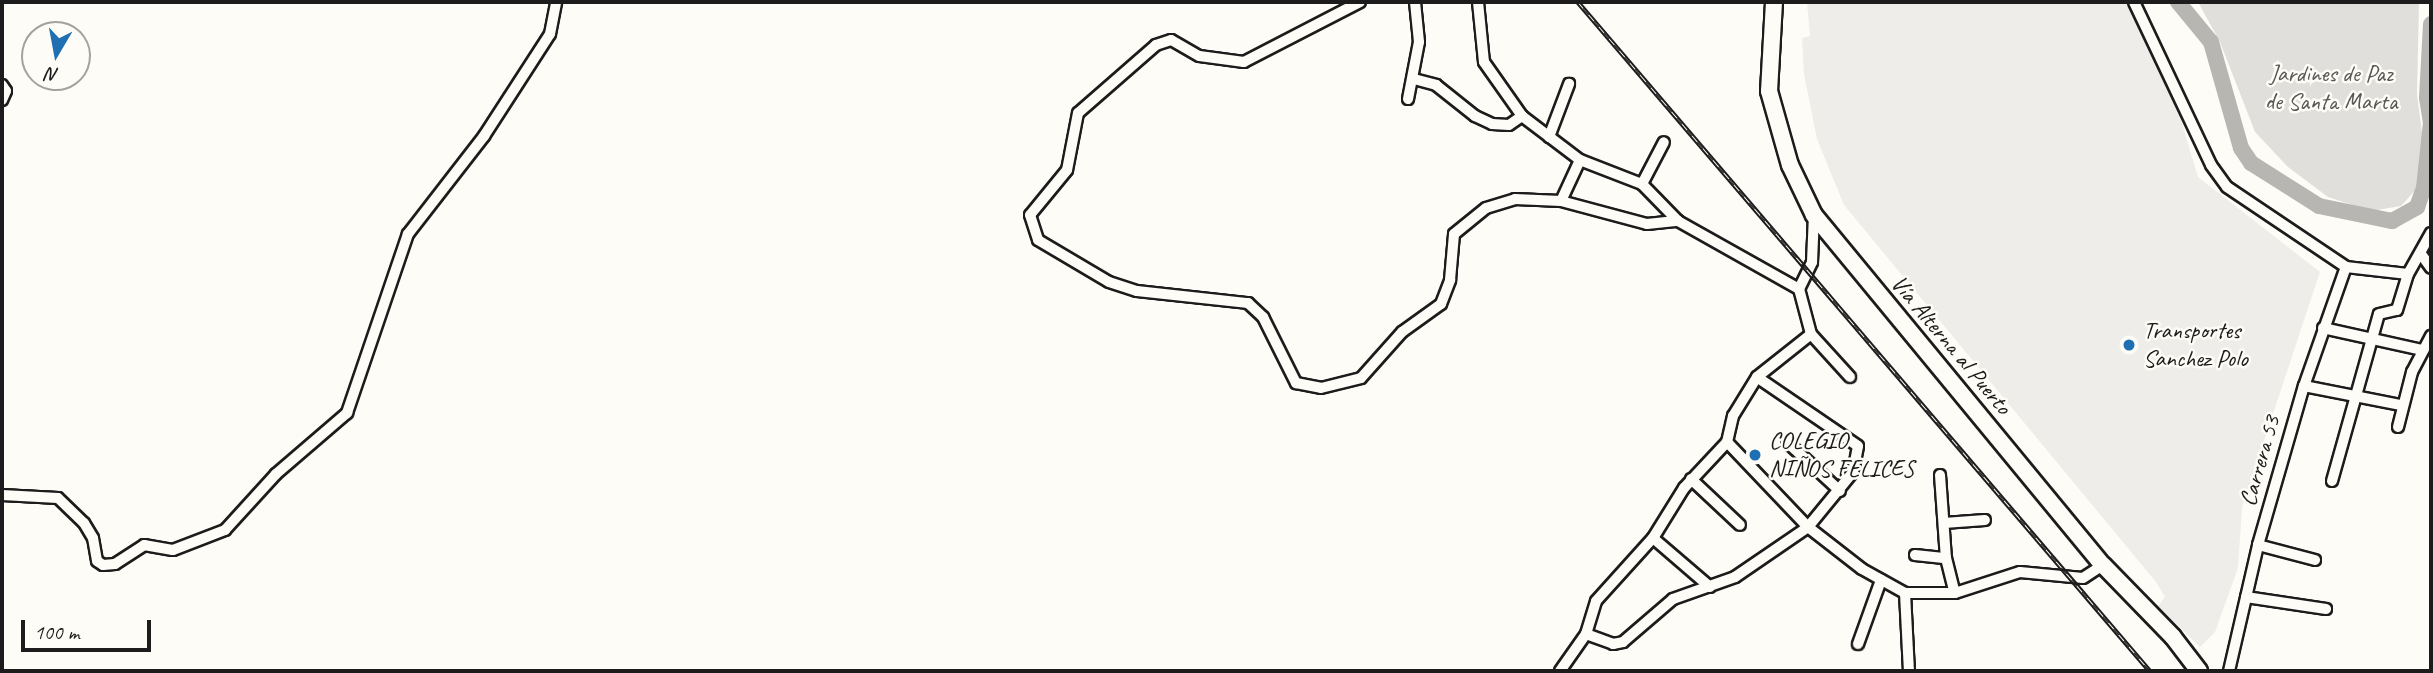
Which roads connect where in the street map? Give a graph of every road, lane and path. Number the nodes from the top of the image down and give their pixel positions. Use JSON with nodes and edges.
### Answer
{"nodes":[{"id":1,"x":556,"y":2,"type":"edge"},
{"id":2,"x":1360,"y":2,"type":"edge"},
{"id":3,"x":1415,"y":2,"type":"edge"},
{"id":4,"x":1478,"y":2,"type":"edge"},
{"id":5,"x":1774,"y":2,"type":"edge"},
{"id":6,"x":2134,"y":2,"type":"edge"},
{"id":7,"x":1414,"y":79,"type":"junction"},
{"id":8,"x":1569,"y":84,"type":"dead end"},
{"id":9,"x":2,"y":85,"type":"edge"},
{"id":10,"x":1408,"y":99,"type":"dead end"},
{"id":11,"x":2,"y":100,"type":"edge"},
{"id":12,"x":1522,"y":116,"type":"junction"},
{"id":13,"x":1549,"y":137,"type":"junction"},
{"id":14,"x":1664,"y":142,"type":"dead end"},
{"id":15,"x":1580,"y":160,"type":"junction"},
{"id":16,"x":1642,"y":184,"type":"junction"},
{"id":17,"x":1561,"y":201,"type":"junction"},
{"id":18,"x":1814,"y":215,"type":"junction"},
{"id":19,"x":1678,"y":221,"type":"junction"},
{"id":20,"x":2431,"y":233,"type":"edge"},
{"id":21,"x":2421,"y":254,"type":"junction"},
{"id":22,"x":2346,"y":267,"type":"junction"},
{"id":23,"x":2431,"y":268,"type":"edge"},
{"id":24,"x":2408,"y":275,"type":"junction"},
{"id":25,"x":1799,"y":289,"type":"junction"},
{"id":26,"x":2323,"y":328,"type":"junction"},
{"id":27,"x":1811,"y":334,"type":"junction"},
{"id":28,"x":2431,"y":336,"type":"edge"},
{"id":29,"x":2372,"y":339,"type":"junction"},
{"id":30,"x":2422,"y":350,"type":"junction"},
{"id":31,"x":1758,"y":377,"type":"junction"},
{"id":32,"x":1850,"y":377,"type":"dead end"},
{"id":33,"x":2304,"y":386,"type":"junction"},
{"id":34,"x":2354,"y":398,"type":"junction"},
{"id":35,"x":2401,"y":405,"type":"junction"},
{"id":36,"x":2398,"y":428,"type":"dead end"},
{"id":37,"x":1727,"y":442,"type":"junction"},
{"id":38,"x":1787,"y":442,"type":"dead end"},
{"id":39,"x":1940,"y":474,"type":"dead end"},
{"id":40,"x":1691,"y":479,"type":"junction"},
{"id":41,"x":2332,"y":481,"type":"dead end"},
{"id":42,"x":1840,"y":491,"type":"junction"},
{"id":43,"x":2,"y":495,"type":"edge"},
{"id":44,"x":1985,"y":520,"type":"dead end"},
{"id":45,"x":1944,"y":523,"type":"junction"},
{"id":46,"x":1740,"y":526,"type":"dead end"},
{"id":47,"x":1808,"y":527,"type":"junction"},
{"id":48,"x":1653,"y":538,"type":"junction"},
{"id":49,"x":2258,"y":545,"type":"junction"},
{"id":50,"x":1915,"y":555,"type":"dead end"},
{"id":51,"x":1946,"y":558,"type":"junction"},
{"id":52,"x":2315,"y":560,"type":"dead end"},
{"id":53,"x":2103,"y":565,"type":"junction"},
{"id":54,"x":1881,"y":580,"type":"junction"},
{"id":55,"x":1710,"y":587,"type":"junction"},
{"id":56,"x":1905,"y":593,"type":"junction"},
{"id":57,"x":1955,"y":593,"type":"junction"},
{"id":58,"x":2246,"y":597,"type":"junction"},
{"id":59,"x":2326,"y":610,"type":"dead end"},
{"id":60,"x":1586,"y":634,"type":"junction"},
{"id":61,"x":1858,"y":644,"type":"dead end"},
{"id":62,"x":1560,"y":671,"type":"edge"},
{"id":63,"x":1909,"y":671,"type":"edge"},
{"id":64,"x":2199,"y":671,"type":"edge"},
{"id":65,"x":2229,"y":671,"type":"edge"}],
"edges":[{"from":1,"to":43,"type":"street"},
{"from":2,"to":17,"type":"street"},
{"from":3,"to":7,"type":"street"},
{"from":4,"to":12,"type":"street"},
{"from":5,"to":18,"type":"main road","name":"Vía Alterna al Puerto"},
{"from":6,"to":22,"type":"street"},
{"from":7,"to":10,"type":"street"},
{"from":7,"to":12,"type":"street"},
{"from":8,"to":13,"type":"street"},
{"from":9,"to":11,"type":"street"},
{"from":12,"to":13,"type":"street"},
{"from":13,"to":15,"type":"street"},
{"from":14,"to":16,"type":"street"},
{"from":15,"to":16,"type":"street"},
{"from":15,"to":17,"type":"street"},
{"from":16,"to":19,"type":"street"},
{"from":17,"to":19,"type":"street"},
{"from":18,"to":25,"type":"street"},
{"from":18,"to":53,"type":"main road","name":"Vía Alterna al Puerto"},
{"from":19,"to":25,"type":"street"},
{"from":20,"to":21,"type":"street"},
{"from":21,"to":23,"type":"street"},
{"from":21,"to":24,"type":"street"},
{"from":22,"to":24,"type":"street"},
{"from":22,"to":26,"type":"street","name":"Carrera 53"},
{"from":24,"to":29,"type":"street"},
{"from":25,"to":27,"type":"street"},
{"from":26,"to":29,"type":"street"},
{"from":26,"to":33,"type":"street","name":"Carrera 53"},
{"from":27,"to":31,"type":"street"},
{"from":27,"to":32,"type":"street"},
{"from":28,"to":30,"type":"street"},
{"from":29,"to":30,"type":"street"},
{"from":29,"to":34,"type":"street"},
{"from":30,"to":35,"type":"street"},
{"from":31,"to":37,"type":"street"},
{"from":31,"to":42,"type":"street"},
{"from":33,"to":34,"type":"street"},
{"from":33,"to":49,"type":"street","name":"Carrera 53"},
{"from":34,"to":35,"type":"street"},
{"from":34,"to":41,"type":"street"},
{"from":35,"to":36,"type":"street"},
{"from":37,"to":40,"type":"street"},
{"from":37,"to":47,"type":"street"},
{"from":38,"to":42,"type":"street"},
{"from":39,"to":45,"type":"street"},
{"from":40,"to":46,"type":"street"},
{"from":40,"to":48,"type":"street"},
{"from":42,"to":47,"type":"street"},
{"from":44,"to":45,"type":"street"},
{"from":45,"to":51,"type":"street"},
{"from":47,"to":54,"type":"street"},
{"from":47,"to":55,"type":"street"},
{"from":48,"to":55,"type":"street"},
{"from":48,"to":60,"type":"street"},
{"from":49,"to":52,"type":"street"},
{"from":49,"to":58,"type":"street","name":"Carrera 53"},
{"from":50,"to":51,"type":"street"},
{"from":51,"to":57,"type":"street"},
{"from":53,"to":57,"type":"street"},
{"from":53,"to":64,"type":"main road","name":"Vía Alterna al Puerto"},
{"from":54,"to":56,"type":"street"},
{"from":54,"to":61,"type":"street"},
{"from":55,"to":60,"type":"street"},
{"from":56,"to":57,"type":"street"},
{"from":56,"to":63,"type":"street"},
{"from":58,"to":59,"type":"street"},
{"from":58,"to":65,"type":"street","name":"Carrera 53"},
{"from":60,"to":62,"type":"street"}]}
